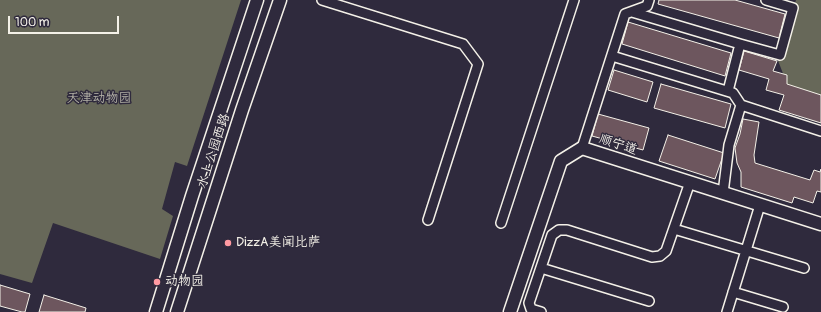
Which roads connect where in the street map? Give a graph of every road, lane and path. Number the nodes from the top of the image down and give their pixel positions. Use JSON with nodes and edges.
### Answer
{"nodes":[{"id":1,"x":257,"y":0,"type":"edge"},
{"id":2,"x":280,"y":0,"type":"edge"},
{"id":3,"x":322,"y":0,"type":"edge"},
{"id":4,"x":574,"y":0,"type":"edge"},
{"id":5,"x":649,"y":0,"type":"edge"},
{"id":6,"x":766,"y":0,"type":"edge"},
{"id":7,"x":794,"y":4,"type":"edge"},
{"id":8,"x":632,"y":12,"type":"junction"},
{"id":9,"x":740,"y":44,"type":"junction"},
{"id":10,"x":612,"y":56,"type":"junction"},
{"id":11,"x":728,"y":91,"type":"junction"},
{"id":12,"x":741,"y":105,"type":"junction"},
{"id":13,"x":821,"y":131,"type":"edge"},
{"id":14,"x":582,"y":148,"type":"junction"},
{"id":15,"x":690,"y":182,"type":"junction"},
{"id":16,"x":723,"y":193,"type":"junction"},
{"id":17,"x":760,"y":205,"type":"junction"},
{"id":18,"x":428,"y":220,"type":"dead end"},
{"id":19,"x":501,"y":223,"type":"dead end"},
{"id":20,"x":821,"y":224,"type":"edge"},
{"id":21,"x":674,"y":229,"type":"junction"},
{"id":22,"x":746,"y":251,"type":"junction"},
{"id":23,"x":541,"y":268,"type":"junction"},
{"id":24,"x":804,"y":268,"type":"dead end"},
{"id":25,"x":733,"y":292,"type":"junction"},
{"id":26,"x":649,"y":300,"type":"dead end"},
{"id":27,"x":783,"y":307,"type":"dead end"},
{"id":28,"x":156,"y":312,"type":"edge"},
{"id":29,"x":177,"y":312,"type":"edge"},
{"id":30,"x":510,"y":312,"type":"edge"},
{"id":31,"x":541,"y":312,"type":"edge"},
{"id":32,"x":727,"y":312,"type":"edge"}],
"edges":[{"from":1,"to":28,"type":"main road","name":"水上公园西路"},
{"from":2,"to":29,"type":"main road","name":"水上公园西路"},
{"from":3,"to":18,"type":"street"},
{"from":4,"to":19,"type":"street"},
{"from":5,"to":8,"type":"street"},
{"from":6,"to":7,"type":"street"},
{"from":7,"to":9,"type":"street"},
{"from":8,"to":9,"type":"street"},
{"from":8,"to":10,"type":"street"},
{"from":9,"to":11,"type":"street"},
{"from":10,"to":11,"type":"street"},
{"from":10,"to":14,"type":"street"},
{"from":11,"to":12,"type":"street"},
{"from":12,"to":13,"type":"street"},
{"from":12,"to":16,"type":"street"},
{"from":14,"to":15,"type":"main road","name":"顺宁道"},
{"from":14,"to":30,"type":"main road","name":"顺宁道"},
{"from":15,"to":16,"type":"main road","name":"顺宁道"},
{"from":15,"to":21,"type":"street"},
{"from":16,"to":17,"type":"main road","name":"顺宁道"},
{"from":17,"to":20,"type":"main road","name":"顺宁道"},
{"from":17,"to":22,"type":"street"},
{"from":21,"to":22,"type":"street"},
{"from":21,"to":23,"type":"street"},
{"from":22,"to":24,"type":"street"},
{"from":22,"to":25,"type":"street"},
{"from":23,"to":26,"type":"street"},
{"from":23,"to":31,"type":"street"},
{"from":25,"to":27,"type":"street"},
{"from":25,"to":32,"type":"street"}]}
